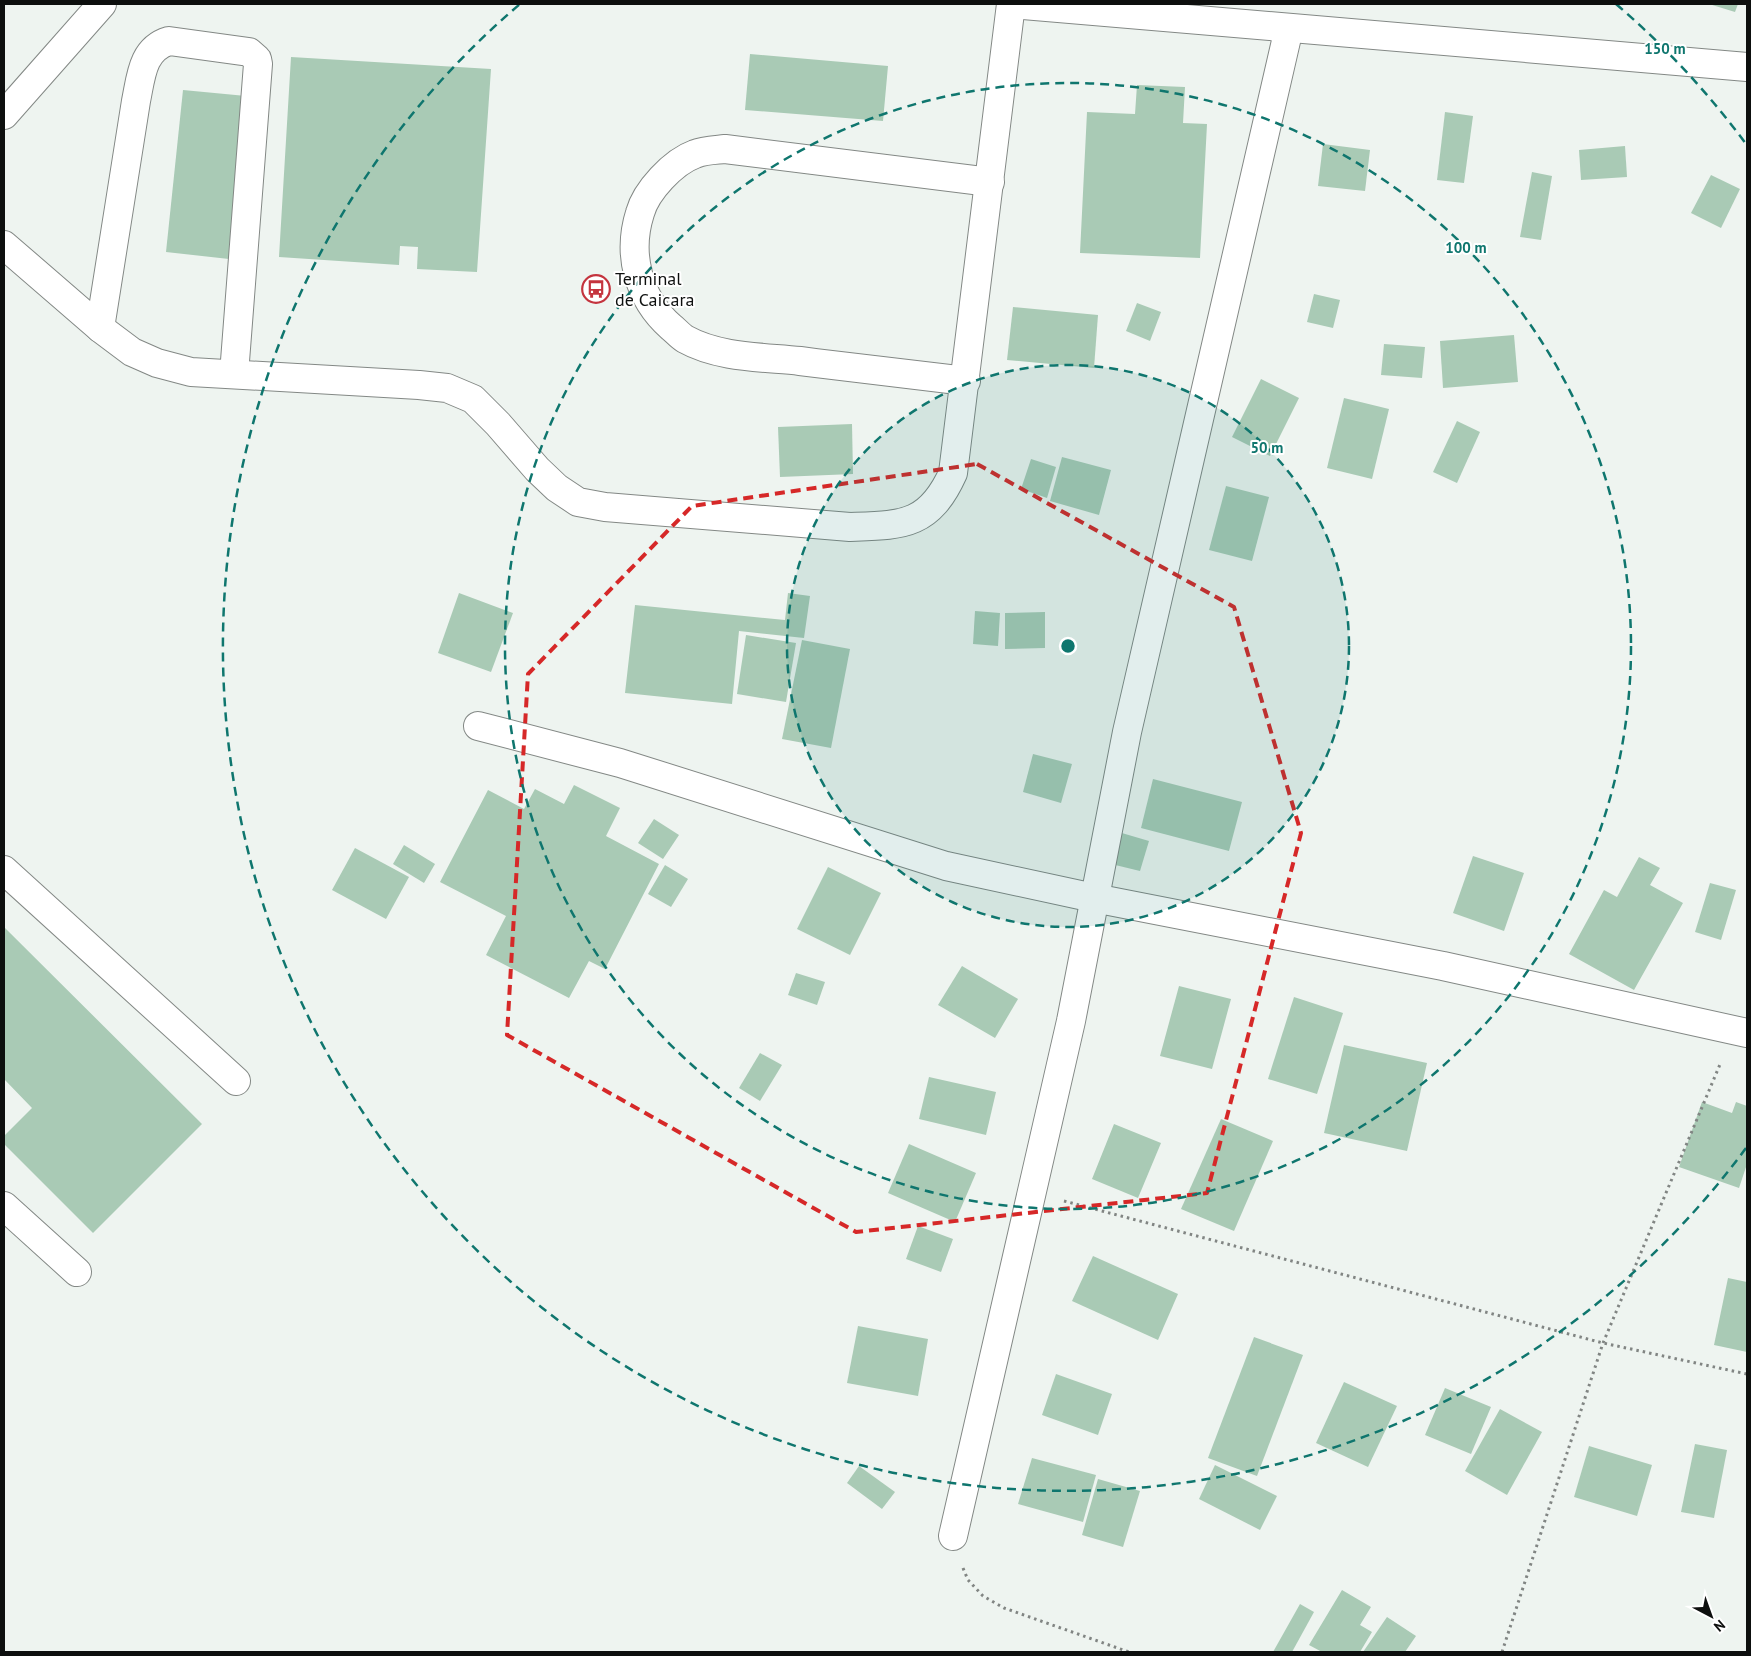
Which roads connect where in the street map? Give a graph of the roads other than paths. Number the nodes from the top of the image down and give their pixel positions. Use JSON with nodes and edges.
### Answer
{"nodes":[{"id":1,"x":102,"y":4,"type":"edge"},
{"id":2,"x":1011,"y":4,"type":"edge"},
{"id":3,"x":1289,"y":28,"type":"junction"},
{"id":4,"x":1747,"y":67,"type":"edge"},
{"id":5,"x":4,"y":115,"type":"edge"},
{"id":6,"x":990,"y":182,"type":"junction"},
{"id":7,"x":4,"y":245,"type":"edge"},
{"id":8,"x":100,"y":328,"type":"junction"},
{"id":9,"x":234,"y":374,"type":"junction"},
{"id":10,"x":966,"y":381,"type":"junction"},
{"id":11,"x":478,"y":726,"type":"dead end"},
{"id":12,"x":4,"y":870,"type":"edge"},
{"id":13,"x":1094,"y":898,"type":"junction"},
{"id":14,"x":1740,"y":1032,"type":"edge"},
{"id":15,"x":236,"y":1081,"type":"dead end"},
{"id":16,"x":4,"y":1206,"type":"edge"},
{"id":17,"x":78,"y":1272,"type":"dead end"},
{"id":18,"x":953,"y":1536,"type":"road end"}],
"edges":[{"from":1,"to":5,"type":"street"},
{"from":2,"to":3,"type":"street"},
{"from":2,"to":6,"type":"street"},
{"from":3,"to":4,"type":"street"},
{"from":3,"to":13,"type":"street"},
{"from":6,"to":10,"type":"street"},
{"from":6,"to":10,"type":"street"},
{"from":7,"to":8,"type":"street"},
{"from":8,"to":9,"type":"street"},
{"from":8,"to":9,"type":"street"},
{"from":9,"to":10,"type":"street"},
{"from":11,"to":13,"type":"street"},
{"from":12,"to":15,"type":"street"},
{"from":13,"to":14,"type":"street"},
{"from":13,"to":18,"type":"street"},
{"from":16,"to":17,"type":"street"}]}
